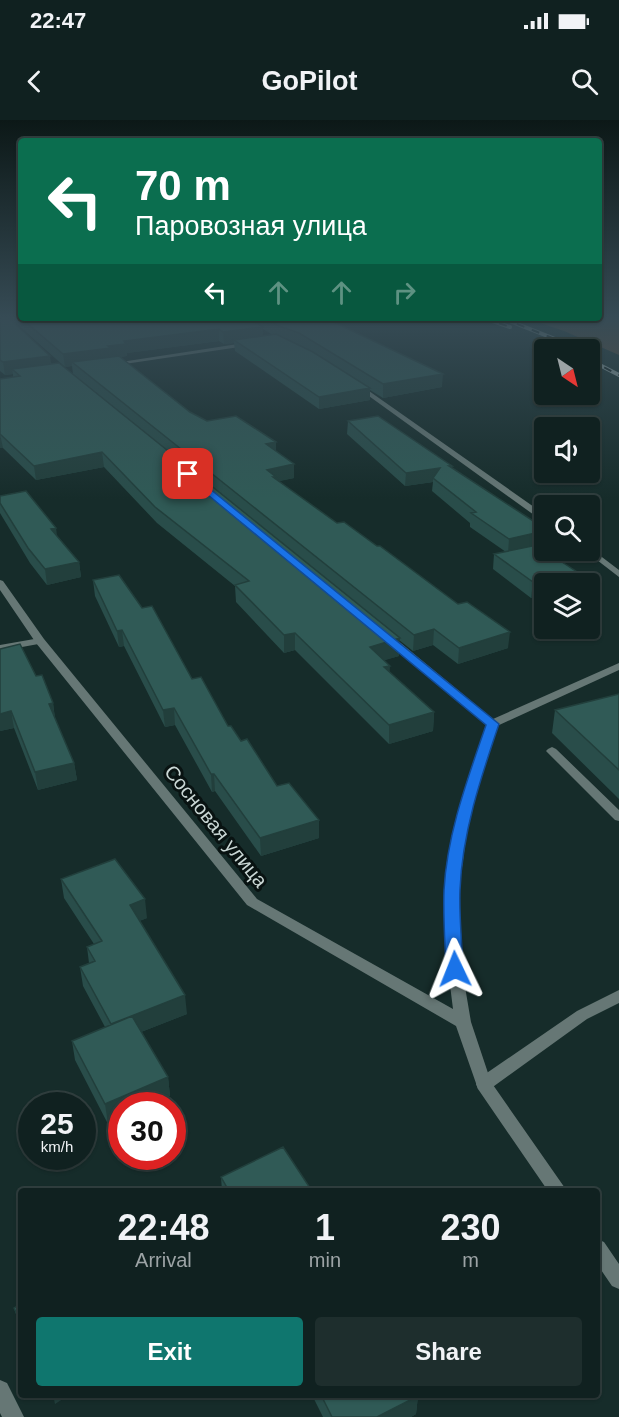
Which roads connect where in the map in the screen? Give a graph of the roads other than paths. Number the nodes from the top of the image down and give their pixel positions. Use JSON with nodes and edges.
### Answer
{"nodes":[{"id":1,"x":353,"y":383,"type":"edge"},
{"id":2,"x":534,"y":511,"type":"edge"},
{"id":3,"x":600,"y":559,"type":"edge"},
{"id":4,"x":619,"y":574,"type":"edge"},
{"id":5,"x":0,"y":583,"type":"edge"},
{"id":6,"x":383,"y":634,"type":"edge"},
{"id":7,"x":40,"y":641,"type":"junction"},
{"id":8,"x":0,"y":648,"type":"edge"},
{"id":9,"x":619,"y":666,"type":"edge"},
{"id":10,"x":492,"y":724,"type":"junction"},
{"id":11,"x":552,"y":751,"type":"dead end"},
{"id":12,"x":619,"y":818,"type":"edge"},
{"id":13,"x":619,"y":996,"type":"edge"},
{"id":14,"x":463,"y":1022,"type":"junction"},
{"id":15,"x":484,"y":1084,"type":"junction"},
{"id":16,"x":556,"y":1188,"type":"edge"},
{"id":17,"x":600,"y":1252,"type":"edge"},
{"id":18,"x":619,"y":1280,"type":"edge"},
{"id":19,"x":0,"y":1390,"type":"edge"},
{"id":20,"x":13,"y":1417,"type":"edge"}],
"edges":[{"from":1,"to":2,"type":"street"},
{"from":3,"to":4,"type":"street"},
{"from":5,"to":7,"type":"street","name":"Сосновая улица"},
{"from":6,"to":10,"type":"street"},
{"from":7,"to":8,"type":"street"},
{"from":7,"to":14,"type":"street","name":"Сосновая улица"},
{"from":9,"to":10,"type":"street"},
{"from":10,"to":14,"type":"street"},
{"from":11,"to":12,"type":"street"},
{"from":13,"to":15,"type":"street"},
{"from":14,"to":15,"type":"street"},
{"from":15,"to":16,"type":"street"},
{"from":17,"to":18,"type":"street"},
{"from":19,"to":20,"type":"street"}]}
